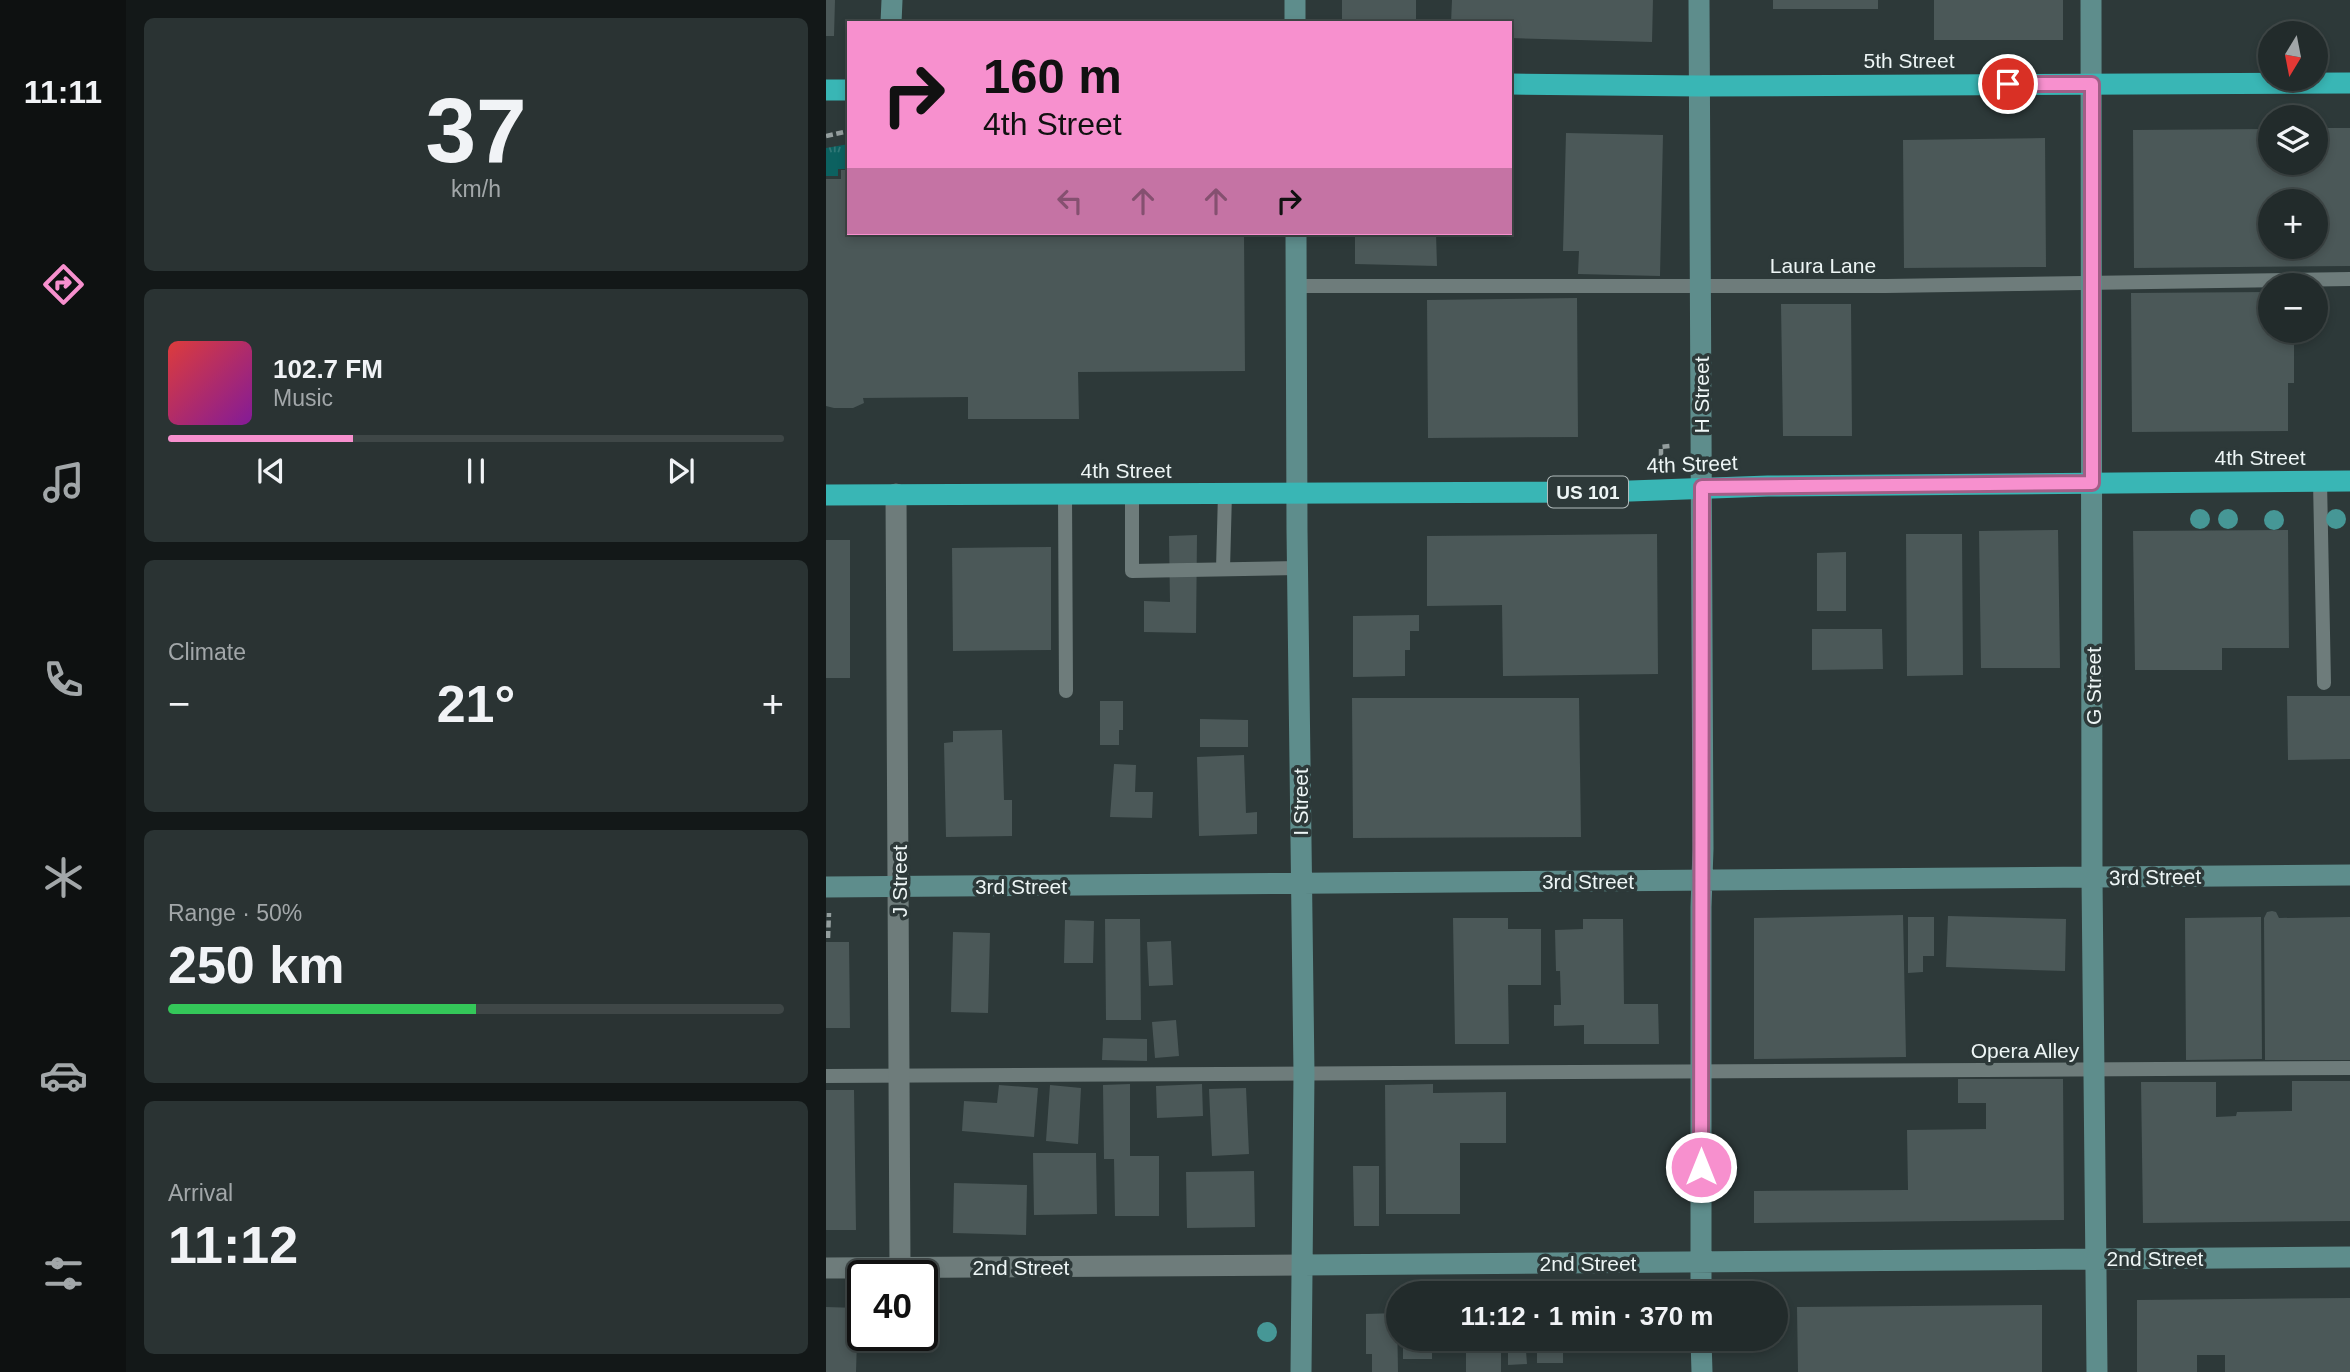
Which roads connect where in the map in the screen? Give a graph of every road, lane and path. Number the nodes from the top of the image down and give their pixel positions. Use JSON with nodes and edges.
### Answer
{"nodes":[{"id":1,"x":892,"y":0,"type":"edge"},
{"id":2,"x":1295,"y":0,"type":"edge"},
{"id":3,"x":1699,"y":0,"type":"edge"},
{"id":4,"x":2091,"y":0,"type":"edge"},
{"id":5,"x":891,"y":21,"type":"edge"},
{"id":6,"x":1295,"y":21,"type":"edge"},
{"id":7,"x":2350,"y":83,"type":"edge"},
{"id":8,"x":2092,"y":84,"type":"junction"},
{"id":9,"x":1512,"y":85,"type":"edge"},
{"id":10,"x":1700,"y":86,"type":"junction"},
{"id":11,"x":826,"y":90,"type":"edge"},
{"id":12,"x":847,"y":90,"type":"edge"},
{"id":13,"x":847,"y":131,"type":"edge"},
{"id":14,"x":826,"y":136,"type":"edge"},
{"id":15,"x":1296,"y":235,"type":"edge"},
{"id":16,"x":2350,"y":279,"type":"edge"},
{"id":17,"x":2093,"y":282,"type":"junction"},
{"id":18,"x":1296,"y":286,"type":"junction"},
{"id":19,"x":1700,"y":286,"type":"junction"},
{"id":20,"x":1670,"y":446,"type":"dead end"},
{"id":21,"x":1661,"y":456,"type":"dead end"},
{"id":22,"x":2320,"y":481,"type":"junction"},
{"id":23,"x":2350,"y":481,"type":"edge"},
{"id":24,"x":2092,"y":483,"type":"junction"},
{"id":25,"x":1702,"y":487,"type":"junction"},
{"id":26,"x":1225,"y":493,"type":"junction"},
{"id":27,"x":1296,"y":493,"type":"junction"},
{"id":28,"x":897,"y":494,"type":"junction"},
{"id":29,"x":1132,"y":494,"type":"junction"},
{"id":30,"x":826,"y":495,"type":"edge"},
{"id":31,"x":1065,"y":495,"type":"junction"},
{"id":32,"x":1298,"y":568,"type":"junction"},
{"id":33,"x":1223,"y":569,"type":"junction"},
{"id":34,"x":2323,"y":683,"type":"dead end"},
{"id":35,"x":1066,"y":691,"type":"dead end"},
{"id":36,"x":2350,"y":875,"type":"edge"},
{"id":37,"x":2092,"y":878,"type":"junction"},
{"id":38,"x":1702,"y":880,"type":"junction"},
{"id":39,"x":1301,"y":883,"type":"junction"},
{"id":40,"x":826,"y":887,"type":"edge"},
{"id":41,"x":898,"y":887,"type":"junction"},
{"id":42,"x":828,"y":913,"type":"dead end"},
{"id":43,"x":828,"y":938,"type":"dead end"},
{"id":44,"x":2350,"y":1068,"type":"edge"},
{"id":45,"x":2095,"y":1070,"type":"junction"},
{"id":46,"x":1700,"y":1073,"type":"junction"},
{"id":47,"x":1304,"y":1074,"type":"junction"},
{"id":48,"x":826,"y":1076,"type":"edge"},
{"id":49,"x":900,"y":1076,"type":"junction"},
{"id":50,"x":2350,"y":1256,"type":"edge"},
{"id":51,"x":2096,"y":1259,"type":"junction"},
{"id":52,"x":900,"y":1260,"type":"edge"},
{"id":53,"x":1701,"y":1262,"type":"junction"},
{"id":54,"x":1302,"y":1265,"type":"junction"},
{"id":55,"x":826,"y":1268,"type":"edge"},
{"id":56,"x":847,"y":1268,"type":"edge"},
{"id":57,"x":938,"y":1268,"type":"edge"},
{"id":58,"x":1701,"y":1281,"type":"edge"},
{"id":59,"x":1702,"y":1351,"type":"edge"},
{"id":60,"x":1301,"y":1372,"type":"edge"},
{"id":61,"x":1702,"y":1372,"type":"edge"},
{"id":62,"x":2096,"y":1372,"type":"edge"}],
"edges":[{"from":1,"to":5,"type":"street"},
{"from":2,"to":6,"type":"street"},
{"from":3,"to":10,"type":"street","name":"H Street"},
{"from":4,"to":8,"type":"street","name":"G Street"},
{"from":7,"to":8,"type":"highway","name":"5th Street"},
{"from":8,"to":10,"type":"highway","name":"5th Street"},
{"from":8,"to":17,"type":"street","name":"G Street"},
{"from":9,"to":10,"type":"highway","name":"5th Street"},
{"from":10,"to":19,"type":"street","name":"H Street"},
{"from":11,"to":12,"type":"highway"},
{"from":13,"to":14,"type":"path"},
{"from":15,"to":18,"type":"street","name":"I Street"},
{"from":16,"to":17,"type":"lane","name":"Laura Lane"},
{"from":17,"to":19,"type":"lane","name":"Laura Lane"},
{"from":17,"to":24,"type":"street","name":"G Street"},
{"from":18,"to":19,"type":"lane","name":"Laura Lane"},
{"from":18,"to":27,"type":"street","name":"I Street"},
{"from":19,"to":25,"type":"street","name":"H Street"},
{"from":20,"to":21,"type":"path"},
{"from":22,"to":23,"type":"highway","name":"4th Street","number":"US 101"},
{"from":22,"to":24,"type":"highway","name":"4th Street","number":"US 101"},
{"from":22,"to":34,"type":"lane"},
{"from":24,"to":25,"type":"highway","name":"4th Street","number":"US 101"},
{"from":24,"to":37,"type":"street","name":"G Street"},
{"from":25,"to":27,"type":"highway","name":"4th Street","number":"US 101"},
{"from":25,"to":38,"type":"street","name":"H Street"},
{"from":26,"to":27,"type":"highway","name":"4th Street","number":"US 101"},
{"from":26,"to":29,"type":"highway","name":"4th Street","number":"US 101"},
{"from":26,"to":33,"type":"lane"},
{"from":27,"to":32,"type":"street","name":"I Street"},
{"from":28,"to":30,"type":"highway","name":"4th Street","number":"US 101"},
{"from":28,"to":31,"type":"highway","name":"4th Street","number":"US 101"},
{"from":28,"to":41,"type":"street","name":"J Street"},
{"from":29,"to":31,"type":"highway","name":"4th Street","number":"US 101"},
{"from":29,"to":33,"type":"lane"},
{"from":31,"to":35,"type":"lane"},
{"from":32,"to":33,"type":"lane"},
{"from":32,"to":39,"type":"street","name":"I Street"},
{"from":36,"to":37,"type":"street","name":"3rd Street"},
{"from":37,"to":38,"type":"street","name":"3rd Street"},
{"from":37,"to":45,"type":"street","name":"G Street"},
{"from":38,"to":39,"type":"street","name":"3rd Street"},
{"from":38,"to":46,"type":"street","name":"H Street"},
{"from":39,"to":41,"type":"street","name":"3rd Street"},
{"from":39,"to":47,"type":"street","name":"I Street"},
{"from":40,"to":41,"type":"street","name":"3rd Street"},
{"from":41,"to":49,"type":"street","name":"J Street"},
{"from":42,"to":43,"type":"path"},
{"from":44,"to":45,"type":"lane","name":"Opera Alley"},
{"from":45,"to":46,"type":"lane","name":"Opera Alley"},
{"from":45,"to":51,"type":"street","name":"G Street"},
{"from":46,"to":47,"type":"lane","name":"Opera Alley"},
{"from":46,"to":53,"type":"street","name":"H Street"},
{"from":47,"to":49,"type":"lane","name":"Opera Alley"},
{"from":47,"to":54,"type":"street","name":"I Street"},
{"from":48,"to":49,"type":"lane","name":"Opera Alley"},
{"from":49,"to":52,"type":"street","name":"J Street"},
{"from":50,"to":51,"type":"street","name":"2nd Street"},
{"from":51,"to":53,"type":"street","name":"2nd Street"},
{"from":51,"to":62,"type":"street","name":"G Street"},
{"from":53,"to":54,"type":"street","name":"2nd Street"},
{"from":53,"to":58,"type":"street","name":"H Street"},
{"from":54,"to":57,"type":"street","name":"2nd Street"},
{"from":54,"to":60,"type":"street","name":"I Street"},
{"from":55,"to":56,"type":"street","name":"2nd Street"},
{"from":59,"to":61,"type":"street"}]}
